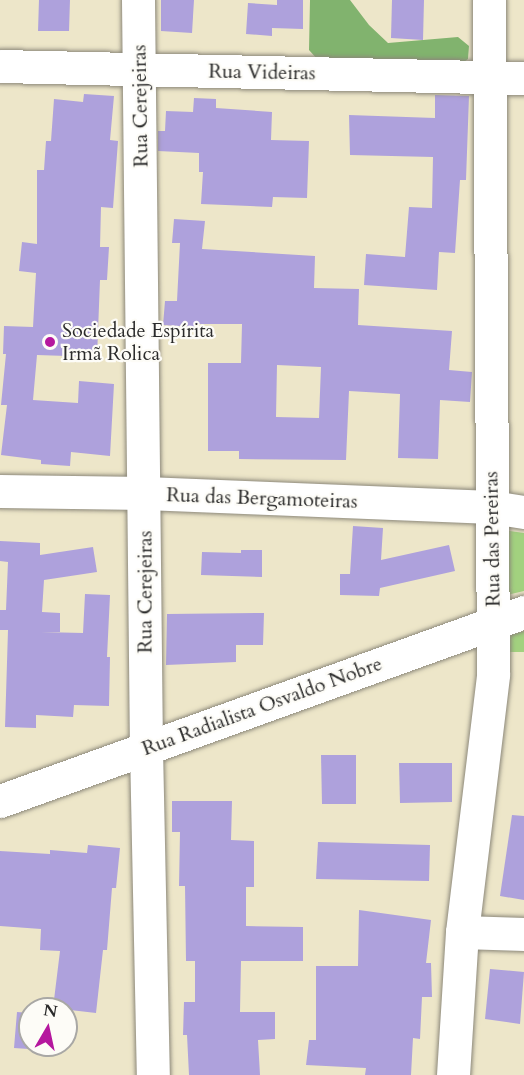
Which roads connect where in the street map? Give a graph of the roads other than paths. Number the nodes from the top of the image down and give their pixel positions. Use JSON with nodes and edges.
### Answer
{"nodes":[{"id":1,"x":138,"y":0,"type":"edge"},
{"id":2,"x":489,"y":0,"type":"edge"},
{"id":3,"x":0,"y":66,"type":"edge"},
{"id":4,"x":140,"y":69,"type":"junction"},
{"id":5,"x":489,"y":77,"type":"junction"},
{"id":6,"x":524,"y":78,"type":"edge"},
{"id":7,"x":0,"y":491,"type":"edge"},
{"id":8,"x":144,"y":493,"type":"junction"},
{"id":9,"x":492,"y":507,"type":"junction"},
{"id":10,"x":524,"y":512,"type":"edge"},
{"id":11,"x":524,"y":612,"type":"edge"},
{"id":12,"x":493,"y":621,"type":"junction"},
{"id":13,"x":146,"y":748,"type":"junction"},
{"id":14,"x":0,"y":801,"type":"edge"},
{"id":15,"x":462,"y":932,"type":"junction"},
{"id":16,"x":524,"y":934,"type":"edge"},
{"id":17,"x":153,"y":1075,"type":"edge"},
{"id":18,"x":453,"y":1075,"type":"edge"}],
"edges":[{"from":1,"to":4,"type":"street","name":"Rua Cerejeiras"},
{"from":2,"to":5,"type":"street","name":"Rua das Pereiras"},
{"from":3,"to":4,"type":"street","name":"Rua Videiras"},
{"from":4,"to":5,"type":"street","name":"Rua Videiras"},
{"from":4,"to":8,"type":"street","name":"Rua Cerejeiras"},
{"from":5,"to":6,"type":"street","name":"Rua Videiras"},
{"from":5,"to":9,"type":"street","name":"Rua das Pereiras"},
{"from":7,"to":8,"type":"street","name":"Rua das Bergamoteiras"},
{"from":8,"to":9,"type":"street","name":"Rua das Bergamoteiras"},
{"from":8,"to":13,"type":"street","name":"Rua Cerejeiras"},
{"from":9,"to":10,"type":"street","name":"Rua das Bergamoteiras"},
{"from":9,"to":12,"type":"street","name":"Rua das Pereiras"},
{"from":11,"to":12,"type":"street","name":"Rua Radialista Osvaldo Nobre"},
{"from":12,"to":13,"type":"street","name":"Rua Radialista Osvaldo Nobre"},
{"from":12,"to":15,"type":"street","name":"Rua das Pereiras"},
{"from":13,"to":14,"type":"street","name":"Rua Radialista Osvaldo Nobre"},
{"from":13,"to":17,"type":"street","name":"Rua Cerejeiras"},
{"from":15,"to":16,"type":"street"},
{"from":15,"to":18,"type":"street","name":"Rua das Pereiras"}]}
